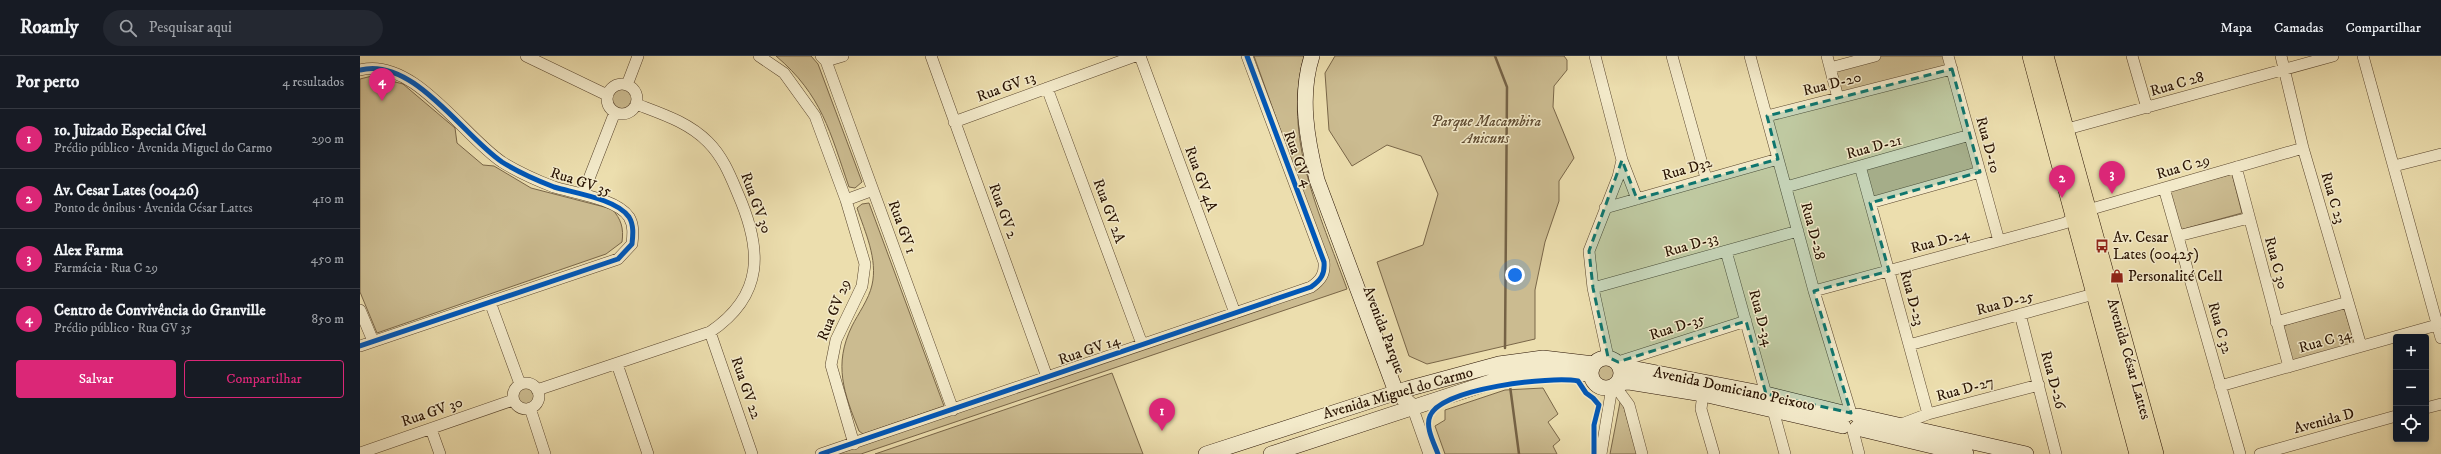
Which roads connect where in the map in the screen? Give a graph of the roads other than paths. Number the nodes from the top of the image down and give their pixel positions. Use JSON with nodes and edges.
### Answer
{"nodes":[{"id":1,"x":526,"y":56,"type":"edge"},
{"id":2,"x":638,"y":56,"type":"edge"},
{"id":3,"x":759,"y":56,"type":"edge"},
{"id":4,"x":843,"y":56,"type":"edge"},
{"id":5,"x":931,"y":56,"type":"edge"},
{"id":6,"x":1135,"y":56,"type":"edge"},
{"id":7,"x":1140,"y":56,"type":"edge"},
{"id":8,"x":1247,"y":56,"type":"edge"},
{"id":9,"x":1312,"y":56,"type":"edge"},
{"id":10,"x":1320,"y":56,"type":"edge"},
{"id":11,"x":1595,"y":56,"type":"edge"},
{"id":12,"x":1672,"y":56,"type":"edge"},
{"id":13,"x":1750,"y":56,"type":"edge"},
{"id":14,"x":1827,"y":56,"type":"edge"},
{"id":15,"x":1875,"y":56,"type":"edge"},
{"id":16,"x":1948,"y":56,"type":"edge"},
{"id":17,"x":2031,"y":56,"type":"edge"},
{"id":18,"x":2045,"y":56,"type":"edge"},
{"id":19,"x":2132,"y":56,"type":"edge"},
{"id":20,"x":2281,"y":56,"type":"edge"},
{"id":21,"x":2333,"y":56,"type":"edge"},
{"id":22,"x":2363,"y":56,"type":"edge"},
{"id":23,"x":824,"y":59,"type":"edge"},
{"id":24,"x":1830,"y":68,"type":"junction"},
{"id":25,"x":1952,"y":69,"type":"junction"},
{"id":26,"x":360,"y":70,"type":"edge"},
{"id":27,"x":2284,"y":70,"type":"junction"},
{"id":28,"x":627,"y":85,"type":"junction"},
{"id":29,"x":1047,"y":88,"type":"junction"},
{"id":30,"x":607,"y":95,"type":"junction"},
{"id":31,"x":1838,"y":98,"type":"junction"},
{"id":32,"x":636,"y":104,"type":"junction"},
{"id":33,"x":2147,"y":108,"type":"junction"},
{"id":34,"x":616,"y":112,"type":"junction"},
{"id":35,"x":1767,"y":116,"type":"junction"},
{"id":36,"x":954,"y":122,"type":"junction"},
{"id":37,"x":2059,"y":131,"type":"junction"},
{"id":38,"x":1970,"y":136,"type":"junction"},
{"id":39,"x":2303,"y":148,"type":"junction"},
{"id":40,"x":2441,"y":154,"type":"edge"},
{"id":41,"x":1778,"y":159,"type":"junction"},
{"id":42,"x":1622,"y":160,"type":"junction"},
{"id":43,"x":1860,"y":166,"type":"junction"},
{"id":44,"x":2394,"y":166,"type":"junction"},
{"id":45,"x":2236,"y":168,"type":"junction"},
{"id":46,"x":1980,"y":172,"type":"junction"},
{"id":47,"x":1706,"y":178,"type":"junction"},
{"id":48,"x":1786,"y":187,"type":"junction"},
{"id":49,"x":2164,"y":188,"type":"junction"},
{"id":50,"x":873,"y":190,"type":"junction"},
{"id":51,"x":583,"y":194,"type":"junction"},
{"id":52,"x":1637,"y":199,"type":"junction"},
{"id":53,"x":846,"y":200,"type":"junction"},
{"id":54,"x":1870,"y":203,"type":"junction"},
{"id":55,"x":1605,"y":208,"type":"junction"},
{"id":56,"x":2088,"y":210,"type":"junction"},
{"id":57,"x":2073,"y":217,"type":"junction"},
{"id":58,"x":2249,"y":218,"type":"junction"},
{"id":59,"x":1798,"y":231,"type":"junction"},
{"id":60,"x":2178,"y":236,"type":"junction"},
{"id":61,"x":1999,"y":241,"type":"junction"},
{"id":62,"x":1726,"y":251,"type":"junction"},
{"id":63,"x":1325,"y":271,"type":"joint"},
{"id":64,"x":1889,"y":271,"type":"junction"},
{"id":65,"x":1593,"y":288,"type":"junction"},
{"id":66,"x":1814,"y":291,"type":"junction"},
{"id":67,"x":2101,"y":292,"type":"junction"},
{"id":68,"x":490,"y":302,"type":"junction"},
{"id":69,"x":2348,"y":302,"type":"junction"},
{"id":70,"x":360,"y":310,"type":"edge"},
{"id":71,"x":1235,"y":313,"type":"junction"},
{"id":72,"x":2020,"y":314,"type":"junction"},
{"id":73,"x":1746,"y":321,"type":"junction"},
{"id":74,"x":2276,"y":322,"type":"junction"},
{"id":75,"x":2437,"y":325,"type":"junction"},
{"id":76,"x":710,"y":332,"type":"junction"},
{"id":77,"x":2441,"y":338,"type":"edge"},
{"id":78,"x":373,"y":341,"type":"junction"},
{"id":79,"x":1142,"y":344,"type":"junction"},
{"id":80,"x":1909,"y":345,"type":"junction"},
{"id":81,"x":360,"y":346,"type":"edge"},
{"id":82,"x":2361,"y":346,"type":"junction"},
{"id":83,"x":1616,"y":362,"type":"junction"},
{"id":84,"x":617,"y":364,"type":"junction"},
{"id":85,"x":2289,"y":367,"type":"junction"},
{"id":86,"x":1592,"y":369,"type":"junction"},
{"id":87,"x":1047,"y":377,"type":"junction"},
{"id":88,"x":520,"y":384,"type":"junction"},
{"id":89,"x":1615,"y":385,"type":"junction"},
{"id":90,"x":2039,"y":385,"type":"junction"},
{"id":91,"x":2220,"y":386,"type":"junction"},
{"id":92,"x":537,"y":390,"type":"junction"},
{"id":93,"x":1402,"y":390,"type":"junction"},
{"id":94,"x":1703,"y":394,"type":"junction"},
{"id":95,"x":1766,"y":394,"type":"junction"},
{"id":96,"x":513,"y":400,"type":"junction"},
{"id":97,"x":2441,"y":404,"type":"edge"},
{"id":98,"x":1412,"y":406,"type":"junction"},
{"id":99,"x":2429,"y":407,"type":"edge"},
{"id":100,"x":530,"y":408,"type":"junction"},
{"id":101,"x":953,"y":410,"type":"junction"},
{"id":102,"x":1773,"y":410,"type":"junction"},
{"id":103,"x":1928,"y":414,"type":"junction"},
{"id":104,"x":2393,"y":417,"type":"edge"},
{"id":105,"x":1852,"y":421,"type":"junction"},
{"id":106,"x":1899,"y":425,"type":"junction"},
{"id":107,"x":431,"y":428,"type":"junction"},
{"id":108,"x":1272,"y":431,"type":"junction"},
{"id":109,"x":854,"y":444,"type":"junction"},
{"id":110,"x":360,"y":453,"type":"edge"},
{"id":111,"x":2137,"y":453,"type":"edge"},
{"id":112,"x":440,"y":454,"type":"edge"},
{"id":113,"x":545,"y":454,"type":"edge"},
{"id":114,"x":648,"y":454,"type":"edge"},
{"id":115,"x":752,"y":454,"type":"edge"},
{"id":116,"x":821,"y":454,"type":"edge"},
{"id":117,"x":1206,"y":454,"type":"edge"},
{"id":118,"x":1228,"y":454,"type":"edge"},
{"id":119,"x":1271,"y":454,"type":"edge"},
{"id":120,"x":1429,"y":454,"type":"edge"},
{"id":121,"x":1601,"y":454,"type":"edge"},
{"id":122,"x":1642,"y":454,"type":"edge"},
{"id":123,"x":1714,"y":454,"type":"edge"},
{"id":124,"x":1785,"y":454,"type":"edge"},
{"id":125,"x":1859,"y":454,"type":"edge"},
{"id":126,"x":1966,"y":454,"type":"edge"},
{"id":127,"x":2026,"y":454,"type":"edge"},
{"id":128,"x":2056,"y":454,"type":"edge"},
{"id":129,"x":2155,"y":454,"type":"edge"},
{"id":130,"x":2240,"y":454,"type":"edge"},
{"id":131,"x":2260,"y":454,"type":"edge"}],
"edges":[{"from":1,"to":30,"type":"street"},
{"from":2,"to":28,"type":"street"},
{"from":3,"to":53,"type":"street","name":"Rua GV 29"},
{"from":4,"to":23,"type":"street"},
{"from":5,"to":36,"type":"street","name":"Rua GV 2"},
{"from":6,"to":29,"type":"street","name":"Rua GV 13"},
{"from":7,"to":71,"type":"street","name":"Rua GV 4A"},
{"from":8,"to":63,"type":"street","name":"Rua GV 4"},
{"from":9,"to":93,"type":"main road","name":"Avenida Parque"},
{"from":10,"to":93,"type":"main road","name":"Avenida Parque"},
{"from":11,"to":42,"type":"street"},
{"from":12,"to":47,"type":"street"},
{"from":13,"to":35,"type":"street","name":"Rua D-28"},
{"from":14,"to":24,"type":"street"},
{"from":15,"to":24,"type":"street"},
{"from":16,"to":25,"type":"street","name":"Rua D-10"},
{"from":17,"to":37,"type":"main road","name":"Avenida César Lattes"},
{"from":18,"to":37,"type":"main road","name":"Avenida César Lattes"},
{"from":19,"to":33,"type":"street"},
{"from":20,"to":27,"type":"street","name":"Rua C 23"},
{"from":21,"to":27,"type":"street","name":"Rua C 28"},
{"from":22,"to":44,"type":"street"},
{"from":23,"to":50,"type":"street","name":"Rua GV 1"},
{"from":24,"to":31,"type":"street"},
{"from":25,"to":31,"type":"street","name":"Rua D-20"},
{"from":25,"to":38,"type":"street","name":"Rua D-10"},
{"from":26,"to":51,"type":"street","name":"Rua GV 35"},
{"from":27,"to":33,"type":"street","name":"Rua C 28"},
{"from":27,"to":39,"type":"street","name":"Rua C 23"},
{"from":28,"to":30,"type":"street"},
{"from":28,"to":32,"type":"street"},
{"from":29,"to":36,"type":"street","name":"Rua GV 13"},
{"from":29,"to":79,"type":"street","name":"Rua GV 2A"},
{"from":30,"to":34,"type":"street"},
{"from":31,"to":35,"type":"street","name":"Rua D-20"},
{"from":32,"to":34,"type":"street"},
{"from":32,"to":76,"type":"street","name":"Rua GV 30"},
{"from":33,"to":37,"type":"street","name":"Rua C 28"},
{"from":34,"to":51,"type":"street"},
{"from":35,"to":41,"type":"street","name":"Rua D-28"},
{"from":36,"to":87,"type":"street","name":"Rua GV 2"},
{"from":37,"to":56,"type":"main road","name":"Avenida César Lattes"},
{"from":37,"to":57,"type":"main road","name":"Avenida César Lattes"},
{"from":38,"to":43,"type":"street","name":"Rua D-21"},
{"from":38,"to":46,"type":"street","name":"Rua D-10"},
{"from":39,"to":45,"type":"street","name":"Rua C 29"},
{"from":39,"to":69,"type":"street","name":"Rua C 23"},
{"from":40,"to":44,"type":"street"},
{"from":41,"to":47,"type":"street","name":"Rua D32"},
{"from":41,"to":48,"type":"street","name":"Rua D-28"},
{"from":42,"to":52,"type":"street"},
{"from":42,"to":55,"type":"street"},
{"from":43,"to":48,"type":"street","name":"Rua D-21"},
{"from":43,"to":54,"type":"street","name":"Rua D-23"},
{"from":44,"to":75,"type":"street"},
{"from":45,"to":49,"type":"street","name":"Rua C 29"},
{"from":45,"to":58,"type":"street","name":"Rua C 30"},
{"from":46,"to":54,"type":"street"},
{"from":46,"to":61,"type":"street","name":"Rua D-10"},
{"from":47,"to":52,"type":"street","name":"Rua D32"},
{"from":48,"to":59,"type":"street","name":"Rua D-28"},
{"from":49,"to":56,"type":"street","name":"Rua C 29"},
{"from":49,"to":60,"type":"street","name":"Rua C 32"},
{"from":50,"to":53,"type":"street"},
{"from":50,"to":101,"type":"street","name":"Rua GV 1"},
{"from":51,"to":68,"type":"street","name":"Rua GV 35"},
{"from":52,"to":55,"type":"street","name":"Rua D32"},
{"from":53,"to":109,"type":"street","name":"Rua GV 29"},
{"from":54,"to":64,"type":"street","name":"Rua D-23"},
{"from":55,"to":65,"type":"street"},
{"from":56,"to":57,"type":"street","name":"Rua C 29"},
{"from":56,"to":67,"type":"main road","name":"Avenida César Lattes"},
{"from":57,"to":61,"type":"street","name":"Rua D-24"},
{"from":57,"to":67,"type":"main road","name":"Avenida César Lattes"},
{"from":58,"to":60,"type":"street"},
{"from":58,"to":74,"type":"street","name":"Rua C 30"},
{"from":59,"to":62,"type":"street","name":"Rua D-33"},
{"from":59,"to":66,"type":"street","name":"Rua D-28"},
{"from":60,"to":91,"type":"street","name":"Rua C 32"},
{"from":61,"to":64,"type":"street","name":"Rua D-24"},
{"from":62,"to":65,"type":"street","name":"Rua D-33"},
{"from":62,"to":73,"type":"street","name":"Rua D-34"},
{"from":63,"to":71,"type":"street","name":"Rua GV 14"},
{"from":64,"to":66,"type":"street","name":"Rua D-24"},
{"from":64,"to":80,"type":"street","name":"Rua D-23"},
{"from":65,"to":83,"type":"street"},
{"from":66,"to":105,"type":"street","name":"Rua D-28"},
{"from":67,"to":72,"type":"street","name":"Rua D-25"},
{"from":67,"to":111,"type":"main road","name":"Avenida César Lattes"},
{"from":67,"to":129,"type":"main road","name":"Avenida César Lattes"},
{"from":68,"to":78,"type":"street","name":"Rua GV 35"},
{"from":68,"to":88,"type":"street"},
{"from":69,"to":74,"type":"street"},
{"from":69,"to":82,"type":"street","name":"Rua C 23"},
{"from":70,"to":78,"type":"street"},
{"from":71,"to":79,"type":"street","name":"Rua GV 14"},
{"from":72,"to":80,"type":"street","name":"Rua D-25"},
{"from":72,"to":90,"type":"street","name":"Rua D-26"},
{"from":73,"to":83,"type":"street","name":"Rua D-35"},
{"from":73,"to":95,"type":"street","name":"Rua D-34"},
{"from":74,"to":85,"type":"street","name":"Rua C 30"},
{"from":75,"to":77,"type":"street"},
{"from":75,"to":82,"type":"street","name":"Rua C 34"},
{"from":76,"to":84,"type":"street","name":"Rua GV 30"},
{"from":76,"to":115,"type":"street","name":"Rua GV 22"},
{"from":78,"to":81,"type":"street","name":"Rua GV 35"},
{"from":79,"to":87,"type":"street","name":"Rua GV 14"},
{"from":80,"to":103,"type":"street","name":"Rua D-23"},
{"from":82,"to":85,"type":"street","name":"Rua C 34"},
{"from":83,"to":86,"type":"main road"},
{"from":83,"to":89,"type":"main road"},
{"from":83,"to":95,"type":"main road","name":"Avenida Domiciano Peixoto"},
{"from":84,"to":92,"type":"street","name":"Rua GV 30"},
{"from":84,"to":114,"type":"street"},
{"from":85,"to":91,"type":"street","name":"Rua C 34"},
{"from":86,"to":89,"type":"main road"},
{"from":86,"to":93,"type":"main road","name":"Avenida Miguel do Carmo"},
{"from":86,"to":98,"type":"main road","name":"Avenida Miguel do Carmo"},
{"from":87,"to":101,"type":"street","name":"Rua GV 14"},
{"from":88,"to":92,"type":"street"},
{"from":88,"to":96,"type":"street"},
{"from":89,"to":94,"type":"main road","name":"Avenida Domiciano Peixoto"},
{"from":89,"to":121,"type":"street"},
{"from":89,"to":122,"type":"street"},
{"from":90,"to":103,"type":"street","name":"Rua D-27"},
{"from":90,"to":128,"type":"street","name":"Rua D-26"},
{"from":91,"to":130,"type":"street","name":"Rua C 32"},
{"from":92,"to":100,"type":"street"},
{"from":93,"to":98,"type":"main road","name":"Avenida Parque"},
{"from":93,"to":108,"type":"main road","name":"Avenida Miguel do Carmo"},
{"from":94,"to":102,"type":"main road","name":"Avenida Domiciano Peixoto"},
{"from":94,"to":123,"type":"street"},
{"from":95,"to":105,"type":"main road","name":"Avenida Domiciano Peixoto"},
{"from":96,"to":100,"type":"street"},
{"from":96,"to":107,"type":"street","name":"Rua GV 30"},
{"from":97,"to":99,"type":"street"},
{"from":98,"to":119,"type":"main road","name":"Avenida Miguel do Carmo"},
{"from":98,"to":120,"type":"street"},
{"from":100,"to":113,"type":"street"},
{"from":101,"to":109,"type":"street","name":"Rua GV 14"},
{"from":102,"to":105,"type":"main road","name":"Avenida Domiciano Peixoto"},
{"from":102,"to":124,"type":"street"},
{"from":103,"to":106,"type":"street","name":"Rua D-27"},
{"from":104,"to":131,"type":"street","name":"Avenida D"},
{"from":105,"to":106,"type":"main road","name":"Avenida Domiciano Peixoto"},
{"from":105,"to":125,"type":"street","name":"Rua D-28"},
{"from":105,"to":126,"type":"main road","name":"Avenida Domiciano Peixoto"},
{"from":106,"to":127,"type":"main road","name":"Avenida Domiciano Peixoto"},
{"from":107,"to":110,"type":"street","name":"Rua GV 30"},
{"from":107,"to":112,"type":"street"},
{"from":108,"to":117,"type":"main road","name":"Avenida Miguel do Carmo"},
{"from":108,"to":118,"type":"main road"},
{"from":109,"to":116,"type":"street"}]}
